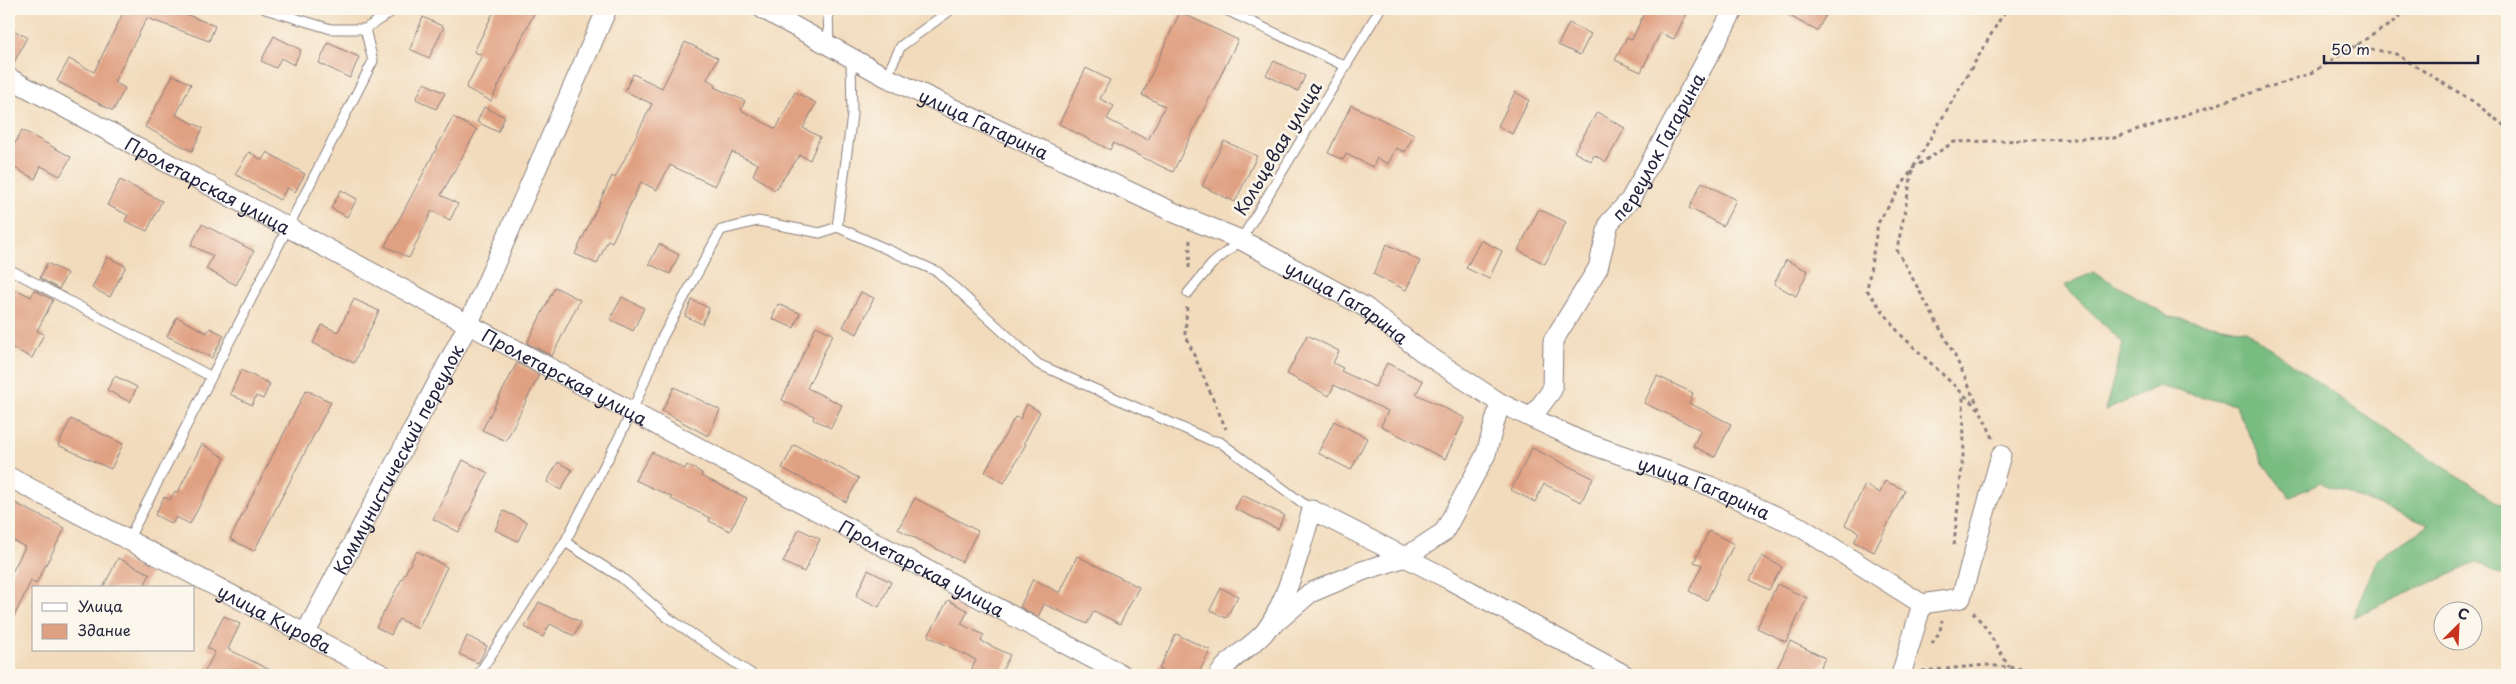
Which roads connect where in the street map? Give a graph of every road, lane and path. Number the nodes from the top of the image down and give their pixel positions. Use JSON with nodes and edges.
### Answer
{"nodes":[{"id":1,"x":265,"y":9,"type":"edge"},
{"id":2,"x":393,"y":9,"type":"edge"},
{"id":3,"x":607,"y":9,"type":"edge"},
{"id":4,"x":763,"y":9,"type":"edge"},
{"id":5,"x":828,"y":9,"type":"edge"},
{"id":6,"x":952,"y":9,"type":"edge"},
{"id":7,"x":1224,"y":9,"type":"edge"},
{"id":8,"x":1380,"y":9,"type":"edge"},
{"id":9,"x":1734,"y":9,"type":"edge"},
{"id":10,"x":2006,"y":9,"type":"edge"},
{"id":11,"x":2404,"y":9,"type":"edge"},
{"id":12,"x":365,"y":29,"type":"junction"},
{"id":13,"x":829,"y":45,"type":"junction"},
{"id":14,"x":2354,"y":46,"type":"junction"},
{"id":15,"x":852,"y":59,"type":"junction"},
{"id":16,"x":1345,"y":66,"type":"junction"},
{"id":17,"x":886,"y":77,"type":"junction"},
{"id":18,"x":9,"y":78,"type":"edge"},
{"id":19,"x":2507,"y":128,"type":"edge"},
{"id":20,"x":1913,"y":168,"type":"junction"},
{"id":21,"x":1174,"y":213,"type":"junction"},
{"id":22,"x":837,"y":227,"type":"junction"},
{"id":23,"x":289,"y":229,"type":"junction"},
{"id":24,"x":1241,"y":240,"type":"junction"},
{"id":25,"x":9,"y":269,"type":"edge"},
{"id":26,"x":1188,"y":293,"type":"junction"},
{"id":27,"x":468,"y":325,"type":"junction"},
{"id":28,"x":210,"y":376,"type":"junction"},
{"id":29,"x":1963,"y":394,"type":"junction"},
{"id":30,"x":1500,"y":403,"type":"junction"},
{"id":31,"x":1980,"y":409,"type":"junction"},
{"id":32,"x":632,"y":412,"type":"junction"},
{"id":33,"x":1532,"y":418,"type":"junction"},
{"id":34,"x":1238,"y":455,"type":"junction"},
{"id":35,"x":2001,"y":455,"type":"joint"},
{"id":36,"x":9,"y":477,"type":"edge"},
{"id":37,"x":1312,"y":510,"type":"junction"},
{"id":38,"x":128,"y":540,"type":"junction"},
{"id":39,"x":565,"y":542,"type":"junction"},
{"id":40,"x":1954,"y":548,"type":"dead end"},
{"id":41,"x":1406,"y":557,"type":"junction"},
{"id":42,"x":1954,"y":599,"type":"junction"},
{"id":43,"x":1922,"y":604,"type":"junction"},
{"id":44,"x":1264,"y":633,"type":"junction"},
{"id":45,"x":305,"y":634,"type":"junction"},
{"id":46,"x":1930,"y":647,"type":"dead end"},
{"id":47,"x":2009,"y":667,"type":"junction"},
{"id":48,"x":1908,"y":673,"type":"edge"},
{"id":49,"x":383,"y":675,"type":"edge"},
{"id":50,"x":478,"y":675,"type":"edge"},
{"id":51,"x":753,"y":675,"type":"edge"},
{"id":52,"x":1123,"y":675,"type":"edge"},
{"id":53,"x":1219,"y":675,"type":"edge"},
{"id":54,"x":1624,"y":675,"type":"edge"},
{"id":55,"x":2051,"y":675,"type":"edge"}],
"edges":[{"from":1,"to":12,"type":"lane"},
{"from":2,"to":12,"type":"lane"},
{"from":3,"to":27,"type":"street","name":"Коммунистический переулок"},
{"from":4,"to":13,"type":"street","name":"улица Гагарина"},
{"from":5,"to":13,"type":"lane"},
{"from":6,"to":17,"type":"lane"},
{"from":7,"to":16,"type":"lane"},
{"from":8,"to":16,"type":"lane","name":"Кольцевая улица"},
{"from":9,"to":33,"type":"street","name":"переулок Гагарина"},
{"from":10,"to":20,"type":"path"},
{"from":11,"to":14,"type":"path"},
{"from":12,"to":23,"type":"lane"},
{"from":13,"to":15,"type":"street","name":"улица Гагарина"},
{"from":14,"to":19,"type":"path"},
{"from":14,"to":20,"type":"path"},
{"from":15,"to":17,"type":"street","name":"улица Гагарина"},
{"from":15,"to":22,"type":"lane"},
{"from":16,"to":24,"type":"lane","name":"Кольцевая улица"},
{"from":17,"to":21,"type":"street","name":"улица Гагарина"},
{"from":18,"to":23,"type":"street","name":"Пролетарская улица"},
{"from":20,"to":29,"type":"path"},
{"from":20,"to":31,"type":"path"},
{"from":21,"to":24,"type":"street","name":"улица Гагарина"},
{"from":21,"to":26,"type":"path"},
{"from":22,"to":32,"type":"lane"},
{"from":22,"to":34,"type":"lane"},
{"from":23,"to":27,"type":"street","name":"Пролетарская улица"},
{"from":23,"to":28,"type":"lane"},
{"from":24,"to":26,"type":"lane","name":"Кольцевая улица"},
{"from":24,"to":30,"type":"street","name":"улица Гагарина"},
{"from":25,"to":28,"type":"lane"},
{"from":26,"to":34,"type":"path"},
{"from":27,"to":32,"type":"street","name":"Пролетарская улица"},
{"from":27,"to":45,"type":"street","name":"Коммунистический переулок"},
{"from":28,"to":38,"type":"lane"},
{"from":29,"to":31,"type":"path"},
{"from":29,"to":40,"type":"path"},
{"from":30,"to":33,"type":"street","name":"улица Гагарина"},
{"from":30,"to":41,"type":"street"},
{"from":31,"to":35,"type":"path"},
{"from":32,"to":39,"type":"lane"},
{"from":32,"to":52,"type":"street","name":"Пролетарская улица"},
{"from":33,"to":43,"type":"street","name":"улица Гагарина"},
{"from":34,"to":37,"type":"lane"},
{"from":35,"to":42,"type":"street"},
{"from":36,"to":38,"type":"street","name":"улица Кирова"},
{"from":37,"to":41,"type":"street"},
{"from":37,"to":44,"type":"street"},
{"from":38,"to":45,"type":"street","name":"улица Кирова"},
{"from":39,"to":50,"type":"lane"},
{"from":39,"to":51,"type":"lane"},
{"from":41,"to":44,"type":"street"},
{"from":41,"to":54,"type":"street"},
{"from":42,"to":43,"type":"street"},
{"from":42,"to":46,"type":"path"},
{"from":42,"to":47,"type":"path"},
{"from":43,"to":48,"type":"street"},
{"from":44,"to":53,"type":"street"},
{"from":45,"to":49,"type":"street","name":"улица Кирова"},
{"from":47,"to":48,"type":"path"},
{"from":47,"to":55,"type":"path"}]}
